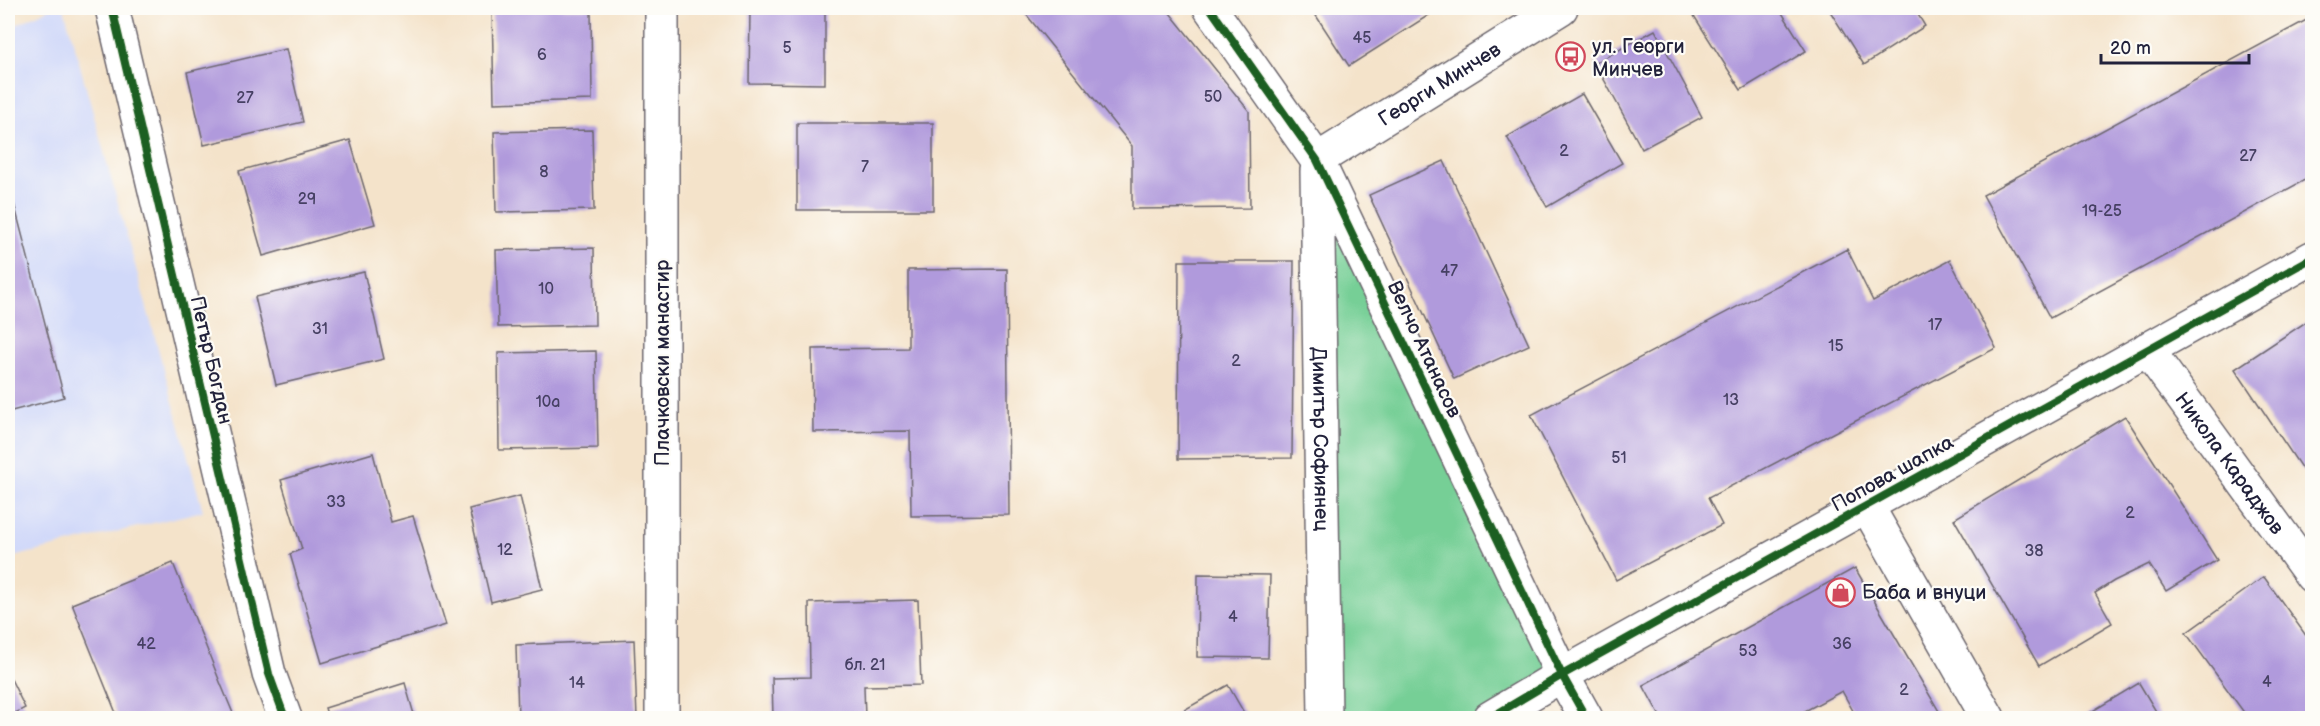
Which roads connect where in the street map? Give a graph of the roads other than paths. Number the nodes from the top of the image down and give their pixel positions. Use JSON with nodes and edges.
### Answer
{"nodes":[{"id":1,"x":112,"y":8,"type":"edge"},
{"id":2,"x":662,"y":8,"type":"edge"},
{"id":3,"x":1210,"y":8,"type":"edge"},
{"id":4,"x":1561,"y":8,"type":"edge"},
{"id":5,"x":1317,"y":160,"type":"junction"},
{"id":6,"x":2313,"y":258,"type":"edge"},
{"id":7,"x":2147,"y":349,"type":"junction"},
{"id":8,"x":1867,"y":506,"type":"junction"},
{"id":9,"x":2313,"y":576,"type":"edge"},
{"id":10,"x":1562,"y":675,"type":"junction"},
{"id":11,"x":285,"y":718,"type":"edge"},
{"id":12,"x":662,"y":718,"type":"edge"},
{"id":13,"x":1325,"y":718,"type":"edge"},
{"id":14,"x":1490,"y":718,"type":"edge"},
{"id":15,"x":1586,"y":718,"type":"edge"},
{"id":16,"x":1988,"y":718,"type":"edge"}],
"edges":[{"from":1,"to":11,"type":"street","name":"Петър Богдан"},
{"from":2,"to":12,"type":"street","name":"Плачковски манастир"},
{"from":3,"to":5,"type":"street","name":"Велчо Атанасов"},
{"from":4,"to":5,"type":"street","name":"Георги Минчев"},
{"from":5,"to":10,"type":"street","name":"Велчо Атанасов"},
{"from":5,"to":13,"type":"street","name":"Димитър Софиянец"},
{"from":6,"to":7,"type":"street","name":"Попова шапка"},
{"from":7,"to":8,"type":"street","name":"Попова шапка"},
{"from":7,"to":9,"type":"street","name":"Никола Караджов"},
{"from":8,"to":10,"type":"street","name":"Попова шапка"},
{"from":8,"to":16,"type":"street"},
{"from":10,"to":14,"type":"street","name":"Попова шапка"},
{"from":10,"to":15,"type":"street","name":"Велчо Атанасов"}]}
